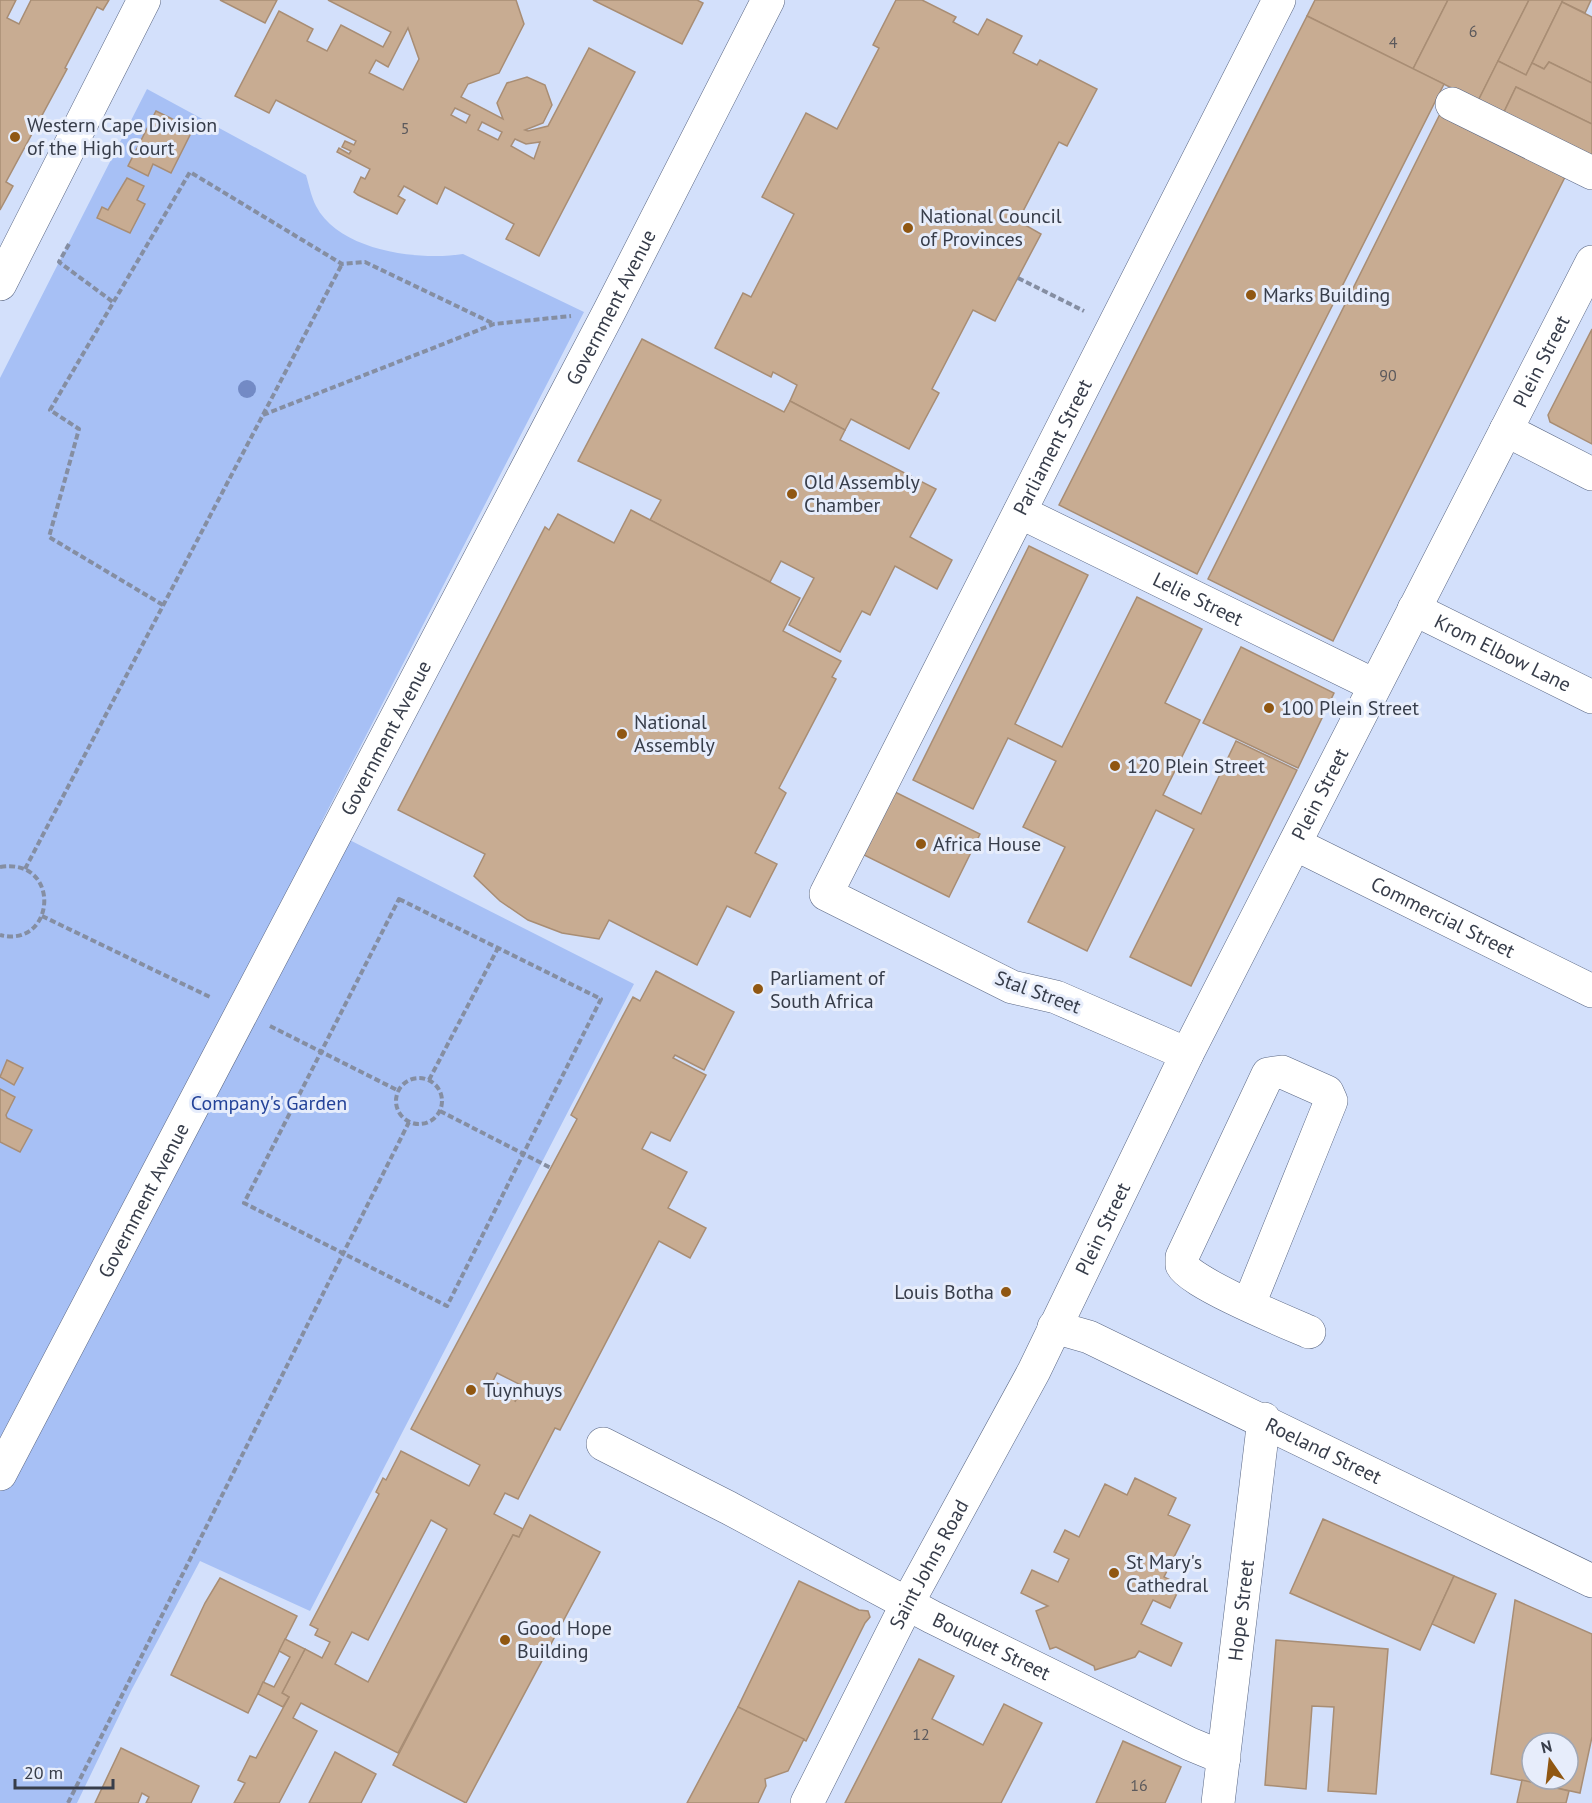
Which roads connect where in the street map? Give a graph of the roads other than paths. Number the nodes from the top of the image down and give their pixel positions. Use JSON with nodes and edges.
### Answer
{"nodes":[{"id":1,"x":144,"y":0,"type":"edge"},
{"id":2,"x":768,"y":0,"type":"edge"},
{"id":3,"x":1276,"y":5,"type":"edge"},
{"id":4,"x":1452,"y":104,"type":"dead end"},
{"id":5,"x":1592,"y":173,"type":"edge"},
{"id":6,"x":1592,"y":262,"type":"edge"},
{"id":7,"x":0,"y":284,"type":"edge"},
{"id":8,"x":1506,"y":430,"type":"junction"},
{"id":9,"x":1592,"y":474,"type":"edge"},
{"id":10,"x":1020,"y":512,"type":"junction"},
{"id":11,"x":1414,"y":609,"type":"junction"},
{"id":12,"x":1374,"y":685,"type":"junction"},
{"id":13,"x":1592,"y":697,"type":"edge"},
{"id":14,"x":1295,"y":844,"type":"junction"},
{"id":15,"x":826,"y":894,"type":"joint"},
{"id":16,"x":1592,"y":991,"type":"edge"},
{"id":17,"x":1187,"y":1054,"type":"junction"},
{"id":18,"x":1249,"y":1304,"type":"junction"},
{"id":19,"x":1054,"y":1327,"type":"junction"},
{"id":20,"x":1310,"y":1332,"type":"dead end"},
{"id":21,"x":1264,"y":1419,"type":"junction"},
{"id":22,"x":603,"y":1444,"type":"dead end"},
{"id":23,"x":0,"y":1474,"type":"edge"},
{"id":24,"x":1592,"y":1581,"type":"edge"},
{"id":25,"x":908,"y":1602,"type":"junction"},
{"id":26,"x":1224,"y":1758,"type":"junction"},
{"id":27,"x":807,"y":1803,"type":"edge"},
{"id":28,"x":1218,"y":1803,"type":"edge"}],
"edges":[{"from":1,"to":7,"type":"street"},
{"from":2,"to":23,"type":"street","name":"Government Avenue"},
{"from":3,"to":10,"type":"street","name":"Parliament Street"},
{"from":4,"to":5,"type":"street"},
{"from":6,"to":8,"type":"street","name":"Plein Street"},
{"from":8,"to":9,"type":"street"},
{"from":8,"to":11,"type":"street","name":"Plein Street"},
{"from":10,"to":12,"type":"street","name":"Lelie Street"},
{"from":10,"to":15,"type":"street","name":"Parliament Street"},
{"from":11,"to":12,"type":"street","name":"Plein Street"},
{"from":11,"to":13,"type":"street","name":"Krom Elbow Lane"},
{"from":12,"to":14,"type":"street","name":"Plein Street"},
{"from":14,"to":16,"type":"street","name":"Commercial Street"},
{"from":14,"to":17,"type":"street","name":"Plein Street"},
{"from":15,"to":17,"type":"street","name":"Stal Street"},
{"from":17,"to":19,"type":"street","name":"Plein Street"},
{"from":18,"to":18,"type":"street"},
{"from":18,"to":20,"type":"street"},
{"from":19,"to":21,"type":"street","name":"Roeland Street"},
{"from":19,"to":25,"type":"street","name":"Saint Johns Road"},
{"from":21,"to":24,"type":"street","name":"Roeland Street"},
{"from":21,"to":26,"type":"street","name":"Hope Street"},
{"from":22,"to":25,"type":"street","name":"Bouquet Street"},
{"from":25,"to":26,"type":"street","name":"Bouquet Street"},
{"from":25,"to":27,"type":"street","name":"Saint Johns Road"},
{"from":26,"to":28,"type":"street","name":"Hope Street"}]}
